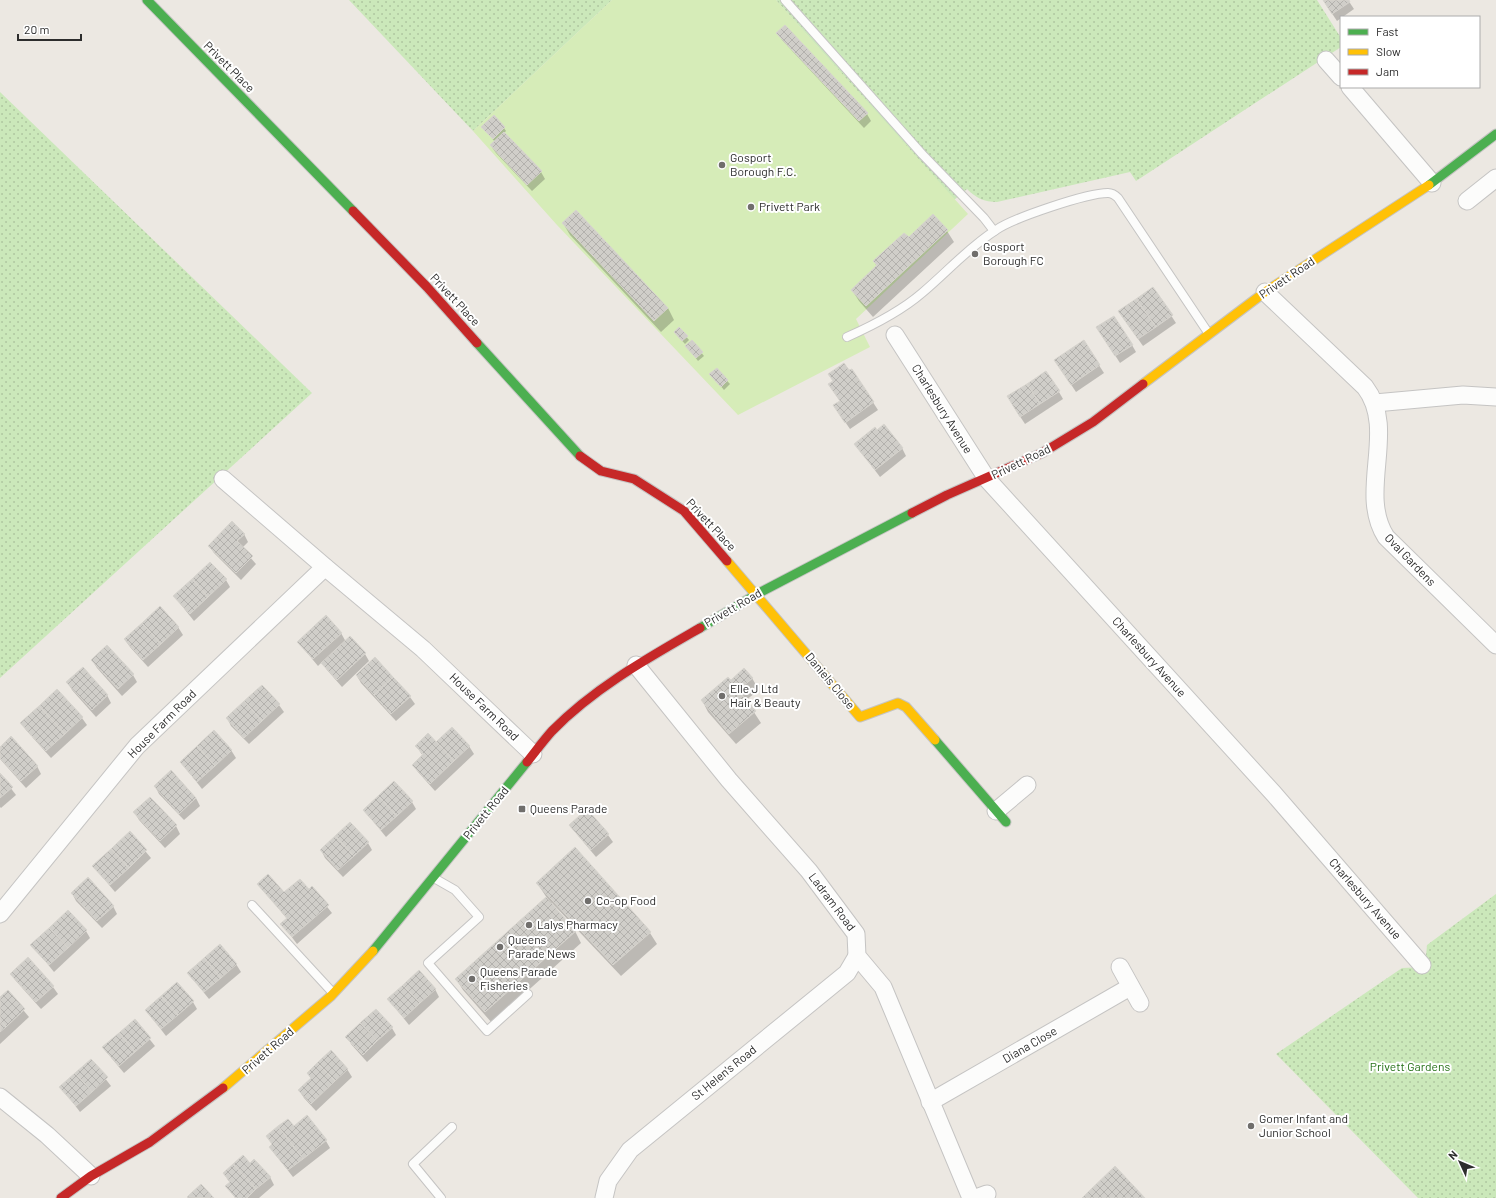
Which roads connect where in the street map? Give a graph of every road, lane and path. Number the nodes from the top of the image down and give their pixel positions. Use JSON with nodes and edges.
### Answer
{"nodes":[{"id":1,"x":147,"y":0,"type":"edge"},
{"id":2,"x":785,"y":0,"type":"edge"},
{"id":3,"x":1326,"y":60,"type":"dead end"},
{"id":4,"x":1340,"y":76,"type":"edge"},
{"id":5,"x":1351,"y":88,"type":"edge"},
{"id":6,"x":1496,"y":134,"type":"edge"},
{"id":7,"x":1496,"y":178,"type":"edge"},
{"id":8,"x":1432,"y":183,"type":"junction"},
{"id":9,"x":1467,"y":201,"type":"dead end"},
{"id":10,"x":994,"y":231,"type":"junction"},
{"id":11,"x":1264,"y":292,"type":"junction"},
{"id":12,"x":892,"y":326,"type":"junction"},
{"id":13,"x":1209,"y":334,"type":"junction"},
{"id":14,"x":847,"y":338,"type":"dead end"},
{"id":15,"x":1496,"y":397,"type":"edge"},
{"id":16,"x":1375,"y":404,"type":"junction"},
{"id":17,"x":986,"y":478,"type":"junction"},
{"id":18,"x":223,"y":479,"type":"dead end"},
{"id":19,"x":325,"y":568,"type":"junction"},
{"id":20,"x":757,"y":594,"type":"junction"},
{"id":21,"x":1496,"y":645,"type":"edge"},
{"id":22,"x":636,"y":665,"type":"junction"},
{"id":23,"x":533,"y":754,"type":"junction"},
{"id":24,"x":1027,"y":785,"type":"dead end"},
{"id":25,"x":1001,"y":816,"type":"joint"},
{"id":26,"x":434,"y":878,"type":"junction"},
{"id":27,"x":252,"y":905,"type":"dead end"},
{"id":28,"x":0,"y":914,"type":"edge"},
{"id":29,"x":856,"y":956,"type":"junction"},
{"id":30,"x":1422,"y":965,"type":"dead end"},
{"id":31,"x":1120,"y":967,"type":"dead end"},
{"id":32,"x":1130,"y":987,"type":"junction"},
{"id":33,"x":334,"y":993,"type":"junction"},
{"id":34,"x":528,"y":994,"type":"dead end"},
{"id":35,"x":1140,"y":1003,"type":"dead end"},
{"id":36,"x":0,"y":1097,"type":"edge"},
{"id":37,"x":930,"y":1102,"type":"junction"},
{"id":38,"x":452,"y":1127,"type":"dead end"},
{"id":39,"x":91,"y":1176,"type":"junction"},
{"id":40,"x":978,"y":1197,"type":"edge"},
{"id":41,"x":61,"y":1198,"type":"edge"},
{"id":42,"x":441,"y":1198,"type":"edge"},
{"id":43,"x":604,"y":1198,"type":"edge"}],
"edges":[{"from":1,"to":20,"type":"main road","name":"Privett Place"},
{"from":2,"to":10,"type":"lane"},
{"from":3,"to":4,"type":"street"},
{"from":5,"to":8,"type":"street"},
{"from":6,"to":8,"type":"main road","name":"Privett Road"},
{"from":7,"to":9,"type":"street"},
{"from":8,"to":11,"type":"main road","name":"Privett Road"},
{"from":10,"to":12,"type":"lane"},
{"from":10,"to":13,"type":"lane"},
{"from":11,"to":13,"type":"main road","name":"Privett Road"},
{"from":11,"to":16,"type":"street","name":"Oval Gardens"},
{"from":12,"to":14,"type":"lane"},
{"from":12,"to":17,"type":"street","name":"Charlesbury Avenue"},
{"from":13,"to":17,"type":"main road","name":"Privett Road"},
{"from":15,"to":16,"type":"street"},
{"from":16,"to":21,"type":"street","name":"Oval Gardens"},
{"from":17,"to":20,"type":"main road","name":"Privett Road"},
{"from":17,"to":30,"type":"street","name":"Charlesbury Avenue"},
{"from":18,"to":19,"type":"street","name":"House Farm Road"},
{"from":19,"to":23,"type":"street","name":"House Farm Road"},
{"from":19,"to":28,"type":"street","name":"House Farm Road"},
{"from":20,"to":22,"type":"main road","name":"Privett Road"},
{"from":20,"to":25,"type":"main road","name":"Daniels Close"},
{"from":22,"to":23,"type":"main road","name":"Privett Road"},
{"from":22,"to":29,"type":"street","name":"Ladram Road"},
{"from":23,"to":26,"type":"main road","name":"Privett Road"},
{"from":24,"to":25,"type":"street","name":"Daniels Close"},
{"from":26,"to":33,"type":"main road","name":"Privett Road"},
{"from":26,"to":34,"type":"lane"},
{"from":27,"to":33,"type":"lane"},
{"from":29,"to":37,"type":"street"},
{"from":29,"to":43,"type":"street","name":"St Helen's Road"},
{"from":31,"to":32,"type":"street"},
{"from":32,"to":35,"type":"street"},
{"from":32,"to":37,"type":"street","name":"Diana Close"},
{"from":33,"to":39,"type":"main road","name":"Privett Road"},
{"from":36,"to":39,"type":"street"},
{"from":37,"to":40,"type":"street"},
{"from":38,"to":42,"type":"lane"},
{"from":39,"to":41,"type":"main road","name":"Privett Road"}]}
